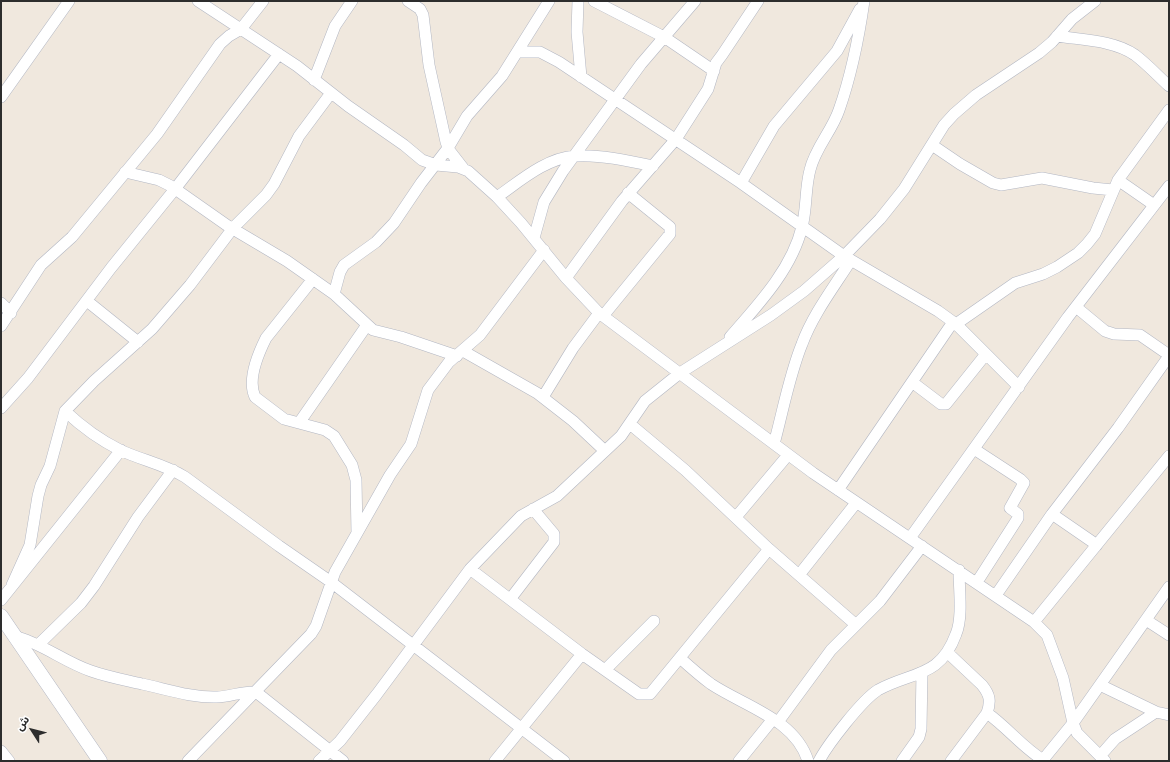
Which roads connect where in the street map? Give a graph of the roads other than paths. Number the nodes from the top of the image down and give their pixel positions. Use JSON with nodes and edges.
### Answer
{"nodes":[{"id":1,"x":69,"y":1,"type":"edge"},
{"id":2,"x":198,"y":1,"type":"edge"},
{"id":3,"x":263,"y":1,"type":"edge"},
{"id":4,"x":352,"y":1,"type":"edge"},
{"id":5,"x":408,"y":1,"type":"edge"},
{"id":6,"x":549,"y":1,"type":"edge"},
{"id":7,"x":578,"y":1,"type":"edge"},
{"id":8,"x":594,"y":1,"type":"edge"},
{"id":9,"x":695,"y":1,"type":"edge"},
{"id":10,"x":758,"y":1,"type":"edge"},
{"id":11,"x":864,"y":1,"type":"edge"},
{"id":12,"x":1095,"y":1,"type":"edge"},
{"id":13,"x":241,"y":29,"type":"junction"},
{"id":14,"x":1057,"y":36,"type":"junction"},
{"id":15,"x":664,"y":37,"type":"junction"},
{"id":16,"x":517,"y":52,"type":"junction"},
{"id":17,"x":279,"y":54,"type":"junction"},
{"id":18,"x":714,"y":71,"type":"junction"},
{"id":19,"x":581,"y":77,"type":"junction"},
{"id":20,"x":314,"y":80,"type":"junction"},
{"id":21,"x":1169,"y":86,"type":"edge"},
{"id":22,"x":330,"y":93,"type":"junction"},
{"id":23,"x":1,"y":97,"type":"edge"},
{"id":24,"x":616,"y":99,"type":"junction"},
{"id":25,"x":1169,"y":110,"type":"edge"},
{"id":26,"x":676,"y":139,"type":"junction"},
{"id":27,"x":932,"y":145,"type":"junction"},
{"id":28,"x":448,"y":148,"type":"junction"},
{"id":29,"x":574,"y":156,"type":"junction"},
{"id":30,"x":436,"y":165,"type":"junction"},
{"id":31,"x":653,"y":166,"type":"junction"},
{"id":32,"x":463,"y":168,"type":"junction"},
{"id":33,"x":125,"y":172,"type":"junction"},
{"id":34,"x":742,"y":183,"type":"junction"},
{"id":35,"x":1116,"y":185,"type":"junction"},
{"id":36,"x":1169,"y":186,"type":"edge"},
{"id":37,"x":175,"y":189,"type":"junction"},
{"id":38,"x":628,"y":194,"type":"junction"},
{"id":39,"x":497,"y":197,"type":"junction"},
{"id":40,"x":1162,"y":201,"type":"edge"},
{"id":41,"x":803,"y":226,"type":"junction"},
{"id":42,"x":233,"y":228,"type":"junction"},
{"id":43,"x":534,"y":238,"type":"junction"},
{"id":44,"x":544,"y":250,"type":"junction"},
{"id":45,"x":848,"y":258,"type":"junction"},
{"id":46,"x":566,"y":278,"type":"junction"},
{"id":47,"x":313,"y":279,"type":"junction"},
{"id":48,"x":334,"y":294,"type":"junction"},
{"id":49,"x":86,"y":301,"type":"junction"},
{"id":50,"x":1,"y":303,"type":"edge"},
{"id":51,"x":1076,"y":306,"type":"junction"},
{"id":52,"x":11,"y":313,"type":"junction"},
{"id":53,"x":601,"y":314,"type":"junction"},
{"id":54,"x":955,"y":323,"type":"junction"},
{"id":55,"x":367,"y":325,"type":"junction"},
{"id":56,"x":1,"y":326,"type":"edge"},
{"id":57,"x":138,"y":342,"type":"junction"},
{"id":58,"x":723,"y":346,"type":"junction"},
{"id":59,"x":460,"y":353,"type":"junction"},
{"id":60,"x":986,"y":354,"type":"junction"},
{"id":61,"x":1169,"y":356,"type":"edge"},
{"id":62,"x":680,"y":373,"type":"junction"},
{"id":63,"x":912,"y":382,"type":"junction"},
{"id":64,"x":1019,"y":387,"type":"junction"},
{"id":65,"x":543,"y":398,"type":"junction"},
{"id":66,"x":1,"y":408,"type":"edge"},
{"id":67,"x":65,"y":411,"type":"junction"},
{"id":68,"x":299,"y":423,"type":"junction"},
{"id":69,"x":630,"y":424,"type":"junction"},
{"id":70,"x":774,"y":444,"type":"junction"},
{"id":71,"x":974,"y":449,"type":"junction"},
{"id":72,"x":121,"y":450,"type":"junction"},
{"id":73,"x":605,"y":451,"type":"junction"},
{"id":74,"x":788,"y":455,"type":"junction"},
{"id":75,"x":1169,"y":456,"type":"edge"},
{"id":76,"x":173,"y":470,"type":"junction"},
{"id":77,"x":838,"y":490,"type":"junction"},
{"id":78,"x":856,"y":502,"type":"junction"},
{"id":79,"x":532,"y":509,"type":"junction"},
{"id":80,"x":1052,"y":514,"type":"junction"},
{"id":81,"x":736,"y":517,"type":"junction"},
{"id":82,"x":357,"y":534,"type":"junction"},
{"id":83,"x":910,"y":538,"type":"junction"},
{"id":84,"x":1097,"y":545,"type":"junction"},
{"id":85,"x":922,"y":546,"type":"junction"},
{"id":86,"x":769,"y":549,"type":"junction"},
{"id":87,"x":470,"y":569,"type":"junction"},
{"id":88,"x":959,"y":570,"type":"junction"},
{"id":89,"x":799,"y":575,"type":"junction"},
{"id":90,"x":331,"y":582,"type":"junction"},
{"id":91,"x":977,"y":582,"type":"junction"},
{"id":92,"x":12,"y":585,"type":"junction"},
{"id":93,"x":1169,"y":587,"type":"edge"},
{"id":94,"x":996,"y":595,"type":"junction"},
{"id":95,"x":511,"y":598,"type":"junction"},
{"id":96,"x":1,"y":600,"type":"edge"},
{"id":97,"x":1,"y":616,"type":"edge"},
{"id":98,"x":1146,"y":620,"type":"junction"},
{"id":99,"x":654,"y":621,"type":"dead end"},
{"id":100,"x":1034,"y":622,"type":"junction"},
{"id":101,"x":855,"y":624,"type":"junction"},
{"id":102,"x":1169,"y":635,"type":"edge"},
{"id":103,"x":14,"y":636,"type":"junction"},
{"id":104,"x":39,"y":644,"type":"junction"},
{"id":105,"x":413,"y":646,"type":"junction"},
{"id":106,"x":948,"y":653,"type":"junction"},
{"id":107,"x":582,"y":654,"type":"junction"},
{"id":108,"x":680,"y":658,"type":"junction"},
{"id":109,"x":605,"y":670,"type":"junction"},
{"id":110,"x":922,"y":672,"type":"junction"},
{"id":111,"x":1100,"y":685,"type":"junction"},
{"id":112,"x":256,"y":692,"type":"junction"},
{"id":113,"x":987,"y":712,"type":"junction"},
{"id":114,"x":1156,"y":712,"type":"junction"},
{"id":115,"x":1169,"y":715,"type":"edge"},
{"id":116,"x":776,"y":720,"type":"junction"},
{"id":117,"x":1073,"y":723,"type":"junction"},
{"id":118,"x":523,"y":729,"type":"junction"},
{"id":119,"x":331,"y":750,"type":"junction"},
{"id":120,"x":1,"y":751,"type":"edge"},
{"id":121,"x":907,"y":759,"type":"edge"},
{"id":122,"x":1103,"y":759,"type":"edge"},
{"id":123,"x":1042,"y":760,"type":"edge"},
{"id":124,"x":10,"y":761,"type":"edge"},
{"id":125,"x":100,"y":761,"type":"edge"},
{"id":126,"x":188,"y":761,"type":"edge"},
{"id":127,"x":319,"y":761,"type":"edge"},
{"id":128,"x":343,"y":761,"type":"edge"},
{"id":129,"x":495,"y":761,"type":"edge"},
{"id":130,"x":564,"y":761,"type":"edge"},
{"id":131,"x":739,"y":761,"type":"edge"},
{"id":132,"x":808,"y":761,"type":"edge"},
{"id":133,"x":820,"y":761,"type":"edge"},
{"id":134,"x":950,"y":761,"type":"edge"}],
"edges":[{"from":1,"to":23,"type":"street"},
{"from":2,"to":13,"type":"street"},
{"from":3,"to":13,"type":"street"},
{"from":4,"to":20,"type":"street"},
{"from":5,"to":28,"type":"street"},
{"from":6,"to":16,"type":"street"},
{"from":7,"to":19,"type":"street"},
{"from":8,"to":15,"type":"street"},
{"from":9,"to":15,"type":"street"},
{"from":10,"to":18,"type":"street"},
{"from":11,"to":34,"type":"street"},
{"from":11,"to":41,"type":"street"},
{"from":12,"to":14,"type":"street"},
{"from":13,"to":17,"type":"street"},
{"from":13,"to":33,"type":"street"},
{"from":14,"to":21,"type":"street"},
{"from":14,"to":27,"type":"street"},
{"from":15,"to":18,"type":"street"},
{"from":15,"to":24,"type":"street"},
{"from":16,"to":19,"type":"street"},
{"from":16,"to":28,"type":"street"},
{"from":17,"to":20,"type":"street"},
{"from":17,"to":37,"type":"street"},
{"from":18,"to":26,"type":"street"},
{"from":19,"to":24,"type":"street"},
{"from":20,"to":22,"type":"street"},
{"from":22,"to":30,"type":"street"},
{"from":22,"to":42,"type":"street"},
{"from":24,"to":26,"type":"street"},
{"from":24,"to":29,"type":"street"},
{"from":25,"to":35,"type":"street"},
{"from":26,"to":31,"type":"street"},
{"from":26,"to":34,"type":"street"},
{"from":27,"to":35,"type":"street"},
{"from":27,"to":45,"type":"street"},
{"from":28,"to":30,"type":"street"},
{"from":28,"to":32,"type":"street"},
{"from":29,"to":31,"type":"street"},
{"from":29,"to":39,"type":"street"},
{"from":29,"to":43,"type":"street"},
{"from":30,"to":32,"type":"street"},
{"from":30,"to":48,"type":"street"},
{"from":31,"to":38,"type":"street"},
{"from":32,"to":39,"type":"street"},
{"from":33,"to":37,"type":"street"},
{"from":33,"to":52,"type":"street"},
{"from":34,"to":41,"type":"street"},
{"from":35,"to":40,"type":"street"},
{"from":35,"to":54,"type":"street"},
{"from":36,"to":40,"type":"street"},
{"from":37,"to":42,"type":"street"},
{"from":37,"to":49,"type":"street"},
{"from":38,"to":46,"type":"street"},
{"from":38,"to":53,"type":"street"},
{"from":39,"to":43,"type":"street"},
{"from":40,"to":51,"type":"street"},
{"from":41,"to":45,"type":"street"},
{"from":41,"to":58,"type":"street"},
{"from":42,"to":47,"type":"street"},
{"from":42,"to":57,"type":"street"},
{"from":43,"to":44,"type":"street"},
{"from":44,"to":46,"type":"street"},
{"from":44,"to":59,"type":"street"},
{"from":45,"to":54,"type":"street"},
{"from":45,"to":58,"type":"street"},
{"from":45,"to":70,"type":"street"},
{"from":46,"to":53,"type":"street"},
{"from":47,"to":48,"type":"street"},
{"from":47,"to":68,"type":"street"},
{"from":48,"to":55,"type":"street"},
{"from":49,"to":57,"type":"street"},
{"from":49,"to":66,"type":"street"},
{"from":50,"to":52,"type":"street"},
{"from":51,"to":61,"type":"street"},
{"from":51,"to":64,"type":"street"},
{"from":52,"to":56,"type":"street"},
{"from":53,"to":62,"type":"street"},
{"from":53,"to":65,"type":"street"},
{"from":54,"to":60,"type":"street"},
{"from":54,"to":63,"type":"street"},
{"from":55,"to":59,"type":"street"},
{"from":55,"to":68,"type":"street"},
{"from":57,"to":67,"type":"street"},
{"from":58,"to":62,"type":"street"},
{"from":59,"to":65,"type":"street"},
{"from":59,"to":82,"type":"street"},
{"from":60,"to":63,"type":"street"},
{"from":60,"to":64,"type":"street"},
{"from":61,"to":80,"type":"street"},
{"from":62,"to":69,"type":"street"},
{"from":62,"to":70,"type":"street"},
{"from":63,"to":77,"type":"street"},
{"from":64,"to":71,"type":"street"},
{"from":65,"to":73,"type":"street"},
{"from":67,"to":72,"type":"street"},
{"from":67,"to":92,"type":"street"},
{"from":68,"to":82,"type":"street"},
{"from":69,"to":73,"type":"street"},
{"from":69,"to":81,"type":"street"},
{"from":70,"to":74,"type":"street"},
{"from":71,"to":83,"type":"street"},
{"from":71,"to":91,"type":"street"},
{"from":72,"to":76,"type":"street"},
{"from":72,"to":92,"type":"street"},
{"from":73,"to":79,"type":"street"},
{"from":74,"to":77,"type":"street"},
{"from":74,"to":81,"type":"street"},
{"from":75,"to":84,"type":"street"},
{"from":76,"to":90,"type":"street"},
{"from":76,"to":104,"type":"street"},
{"from":77,"to":78,"type":"street"},
{"from":78,"to":83,"type":"street"},
{"from":78,"to":89,"type":"street"},
{"from":79,"to":87,"type":"street"},
{"from":79,"to":95,"type":"street"},
{"from":80,"to":84,"type":"street"},
{"from":80,"to":94,"type":"street"},
{"from":81,"to":86,"type":"street"},
{"from":82,"to":90,"type":"street"},
{"from":83,"to":85,"type":"street"},
{"from":84,"to":100,"type":"street"},
{"from":85,"to":88,"type":"street"},
{"from":85,"to":101,"type":"street"},
{"from":86,"to":89,"type":"street"},
{"from":86,"to":108,"type":"street"},
{"from":87,"to":95,"type":"street"},
{"from":87,"to":105,"type":"street"},
{"from":88,"to":91,"type":"street"},
{"from":88,"to":106,"type":"street"},
{"from":89,"to":101,"type":"street"},
{"from":90,"to":105,"type":"street"},
{"from":90,"to":112,"type":"street"},
{"from":91,"to":94,"type":"street"},
{"from":92,"to":96,"type":"street"},
{"from":93,"to":98,"type":"street"},
{"from":94,"to":100,"type":"street"},
{"from":95,"to":107,"type":"street"},
{"from":97,"to":103,"type":"street"},
{"from":98,"to":102,"type":"street"},
{"from":98,"to":111,"type":"street"},
{"from":99,"to":109,"type":"street"},
{"from":100,"to":117,"type":"street"},
{"from":101,"to":116,"type":"street"},
{"from":103,"to":104,"type":"street"},
{"from":103,"to":125,"type":"street"},
{"from":104,"to":112,"type":"street"},
{"from":105,"to":118,"type":"street"},
{"from":105,"to":119,"type":"street"},
{"from":106,"to":110,"type":"street"},
{"from":106,"to":113,"type":"street"},
{"from":107,"to":109,"type":"street"},
{"from":107,"to":118,"type":"street"},
{"from":108,"to":109,"type":"street"},
{"from":108,"to":116,"type":"street"},
{"from":110,"to":121,"type":"street"},
{"from":110,"to":133,"type":"street"},
{"from":111,"to":114,"type":"street"},
{"from":111,"to":117,"type":"street"},
{"from":112,"to":119,"type":"street"},
{"from":112,"to":126,"type":"street"},
{"from":113,"to":123,"type":"street"},
{"from":113,"to":134,"type":"street"},
{"from":114,"to":115,"type":"street"},
{"from":114,"to":122,"type":"street"},
{"from":116,"to":131,"type":"street"},
{"from":116,"to":132,"type":"street"},
{"from":117,"to":122,"type":"street"},
{"from":117,"to":123,"type":"street"},
{"from":118,"to":129,"type":"street"},
{"from":118,"to":130,"type":"street"},
{"from":119,"to":127,"type":"street"},
{"from":119,"to":128,"type":"street"},
{"from":120,"to":124,"type":"street"}]}
